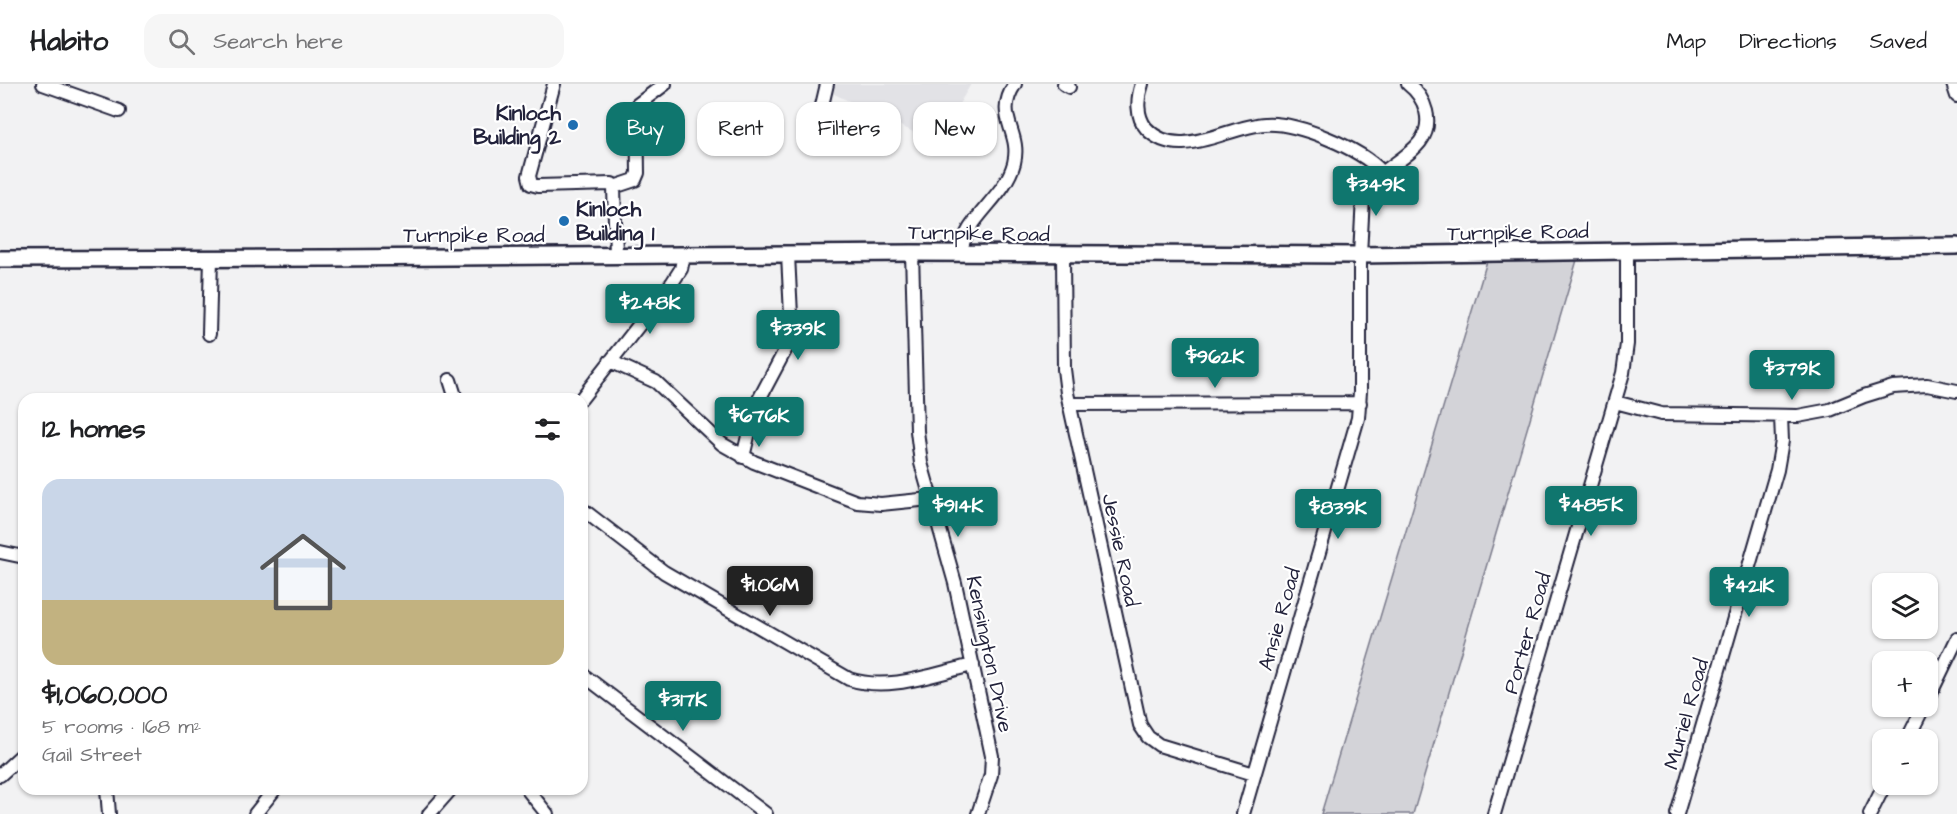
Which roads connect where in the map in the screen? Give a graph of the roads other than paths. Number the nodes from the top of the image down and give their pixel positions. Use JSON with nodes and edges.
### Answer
{"nodes":[{"id":1,"x":43,"y":84,"type":"edge"},
{"id":2,"x":554,"y":84,"type":"edge"},
{"id":3,"x":665,"y":84,"type":"edge"},
{"id":4,"x":827,"y":84,"type":"edge"},
{"id":5,"x":1015,"y":84,"type":"edge"},
{"id":6,"x":1142,"y":84,"type":"edge"},
{"id":7,"x":1408,"y":84,"type":"edge"},
{"id":8,"x":1953,"y":84,"type":"edge"},
{"id":9,"x":1957,"y":96,"type":"edge"},
{"id":10,"x":823,"y":102,"type":"edge"},
{"id":11,"x":119,"y":111,"type":"dead end"},
{"id":12,"x":1382,"y":172,"type":"junction"},
{"id":13,"x":614,"y":187,"type":"junction"},
{"id":14,"x":1957,"y":246,"type":"edge"},
{"id":15,"x":1627,"y":251,"type":"junction"},
{"id":16,"x":912,"y":254,"type":"junction"},
{"id":17,"x":960,"y":254,"type":"junction"},
{"id":18,"x":616,"y":255,"type":"junction"},
{"id":19,"x":684,"y":255,"type":"junction"},
{"id":20,"x":788,"y":255,"type":"junction"},
{"id":21,"x":1063,"y":255,"type":"junction"},
{"id":22,"x":1360,"y":255,"type":"junction"},
{"id":23,"x":211,"y":258,"type":"junction"},
{"id":24,"x":0,"y":259,"type":"edge"},
{"id":25,"x":209,"y":334,"type":"dead end"},
{"id":26,"x":610,"y":361,"type":"junction"},
{"id":27,"x":450,"y":380,"type":"dead end"},
{"id":28,"x":1957,"y":391,"type":"edge"},
{"id":29,"x":454,"y":393,"type":"edge"},
{"id":30,"x":586,"y":393,"type":"edge"},
{"id":31,"x":1615,"y":402,"type":"junction"},
{"id":32,"x":1360,"y":403,"type":"junction"},
{"id":33,"x":1069,"y":404,"type":"junction"},
{"id":34,"x":1781,"y":416,"type":"junction"},
{"id":35,"x":743,"y":457,"type":"junction"},
{"id":36,"x":930,"y":499,"type":"junction"},
{"id":37,"x":588,"y":514,"type":"edge"},
{"id":38,"x":0,"y":552,"type":"edge"},
{"id":39,"x":18,"y":556,"type":"edge"},
{"id":40,"x":1957,"y":639,"type":"edge"},
{"id":41,"x":973,"y":665,"type":"junction"},
{"id":42,"x":1938,"y":678,"type":"edge"},
{"id":43,"x":588,"y":679,"type":"edge"},
{"id":44,"x":18,"y":758,"type":"edge"},
{"id":45,"x":1254,"y":774,"type":"junction"},
{"id":46,"x":0,"y":775,"type":"edge"},
{"id":47,"x":107,"y":795,"type":"edge"},
{"id":48,"x":269,"y":795,"type":"edge"},
{"id":49,"x":446,"y":795,"type":"edge"},
{"id":50,"x":532,"y":795,"type":"edge"},
{"id":51,"x":1880,"y":795,"type":"edge"},
{"id":52,"x":978,"y":813,"type":"edge"},
{"id":53,"x":109,"y":814,"type":"edge"},
{"id":54,"x":255,"y":814,"type":"edge"},
{"id":55,"x":429,"y":814,"type":"edge"},
{"id":56,"x":547,"y":814,"type":"edge"},
{"id":57,"x":766,"y":814,"type":"edge"},
{"id":58,"x":964,"y":814,"type":"edge"},
{"id":59,"x":1243,"y":814,"type":"edge"},
{"id":60,"x":1494,"y":814,"type":"edge"},
{"id":61,"x":1677,"y":814,"type":"edge"},
{"id":62,"x":1870,"y":814,"type":"edge"}],
"edges":[{"from":1,"to":11,"type":"street"},
{"from":2,"to":13,"type":"street"},
{"from":3,"to":13,"type":"street"},
{"from":4,"to":10,"type":"street"},
{"from":5,"to":17,"type":"street"},
{"from":6,"to":12,"type":"street"},
{"from":7,"to":12,"type":"street","name":"Ansie Road"},
{"from":8,"to":9,"type":"street"},
{"from":12,"to":22,"type":"street","name":"Ansie Road"},
{"from":13,"to":18,"type":"street"},
{"from":14,"to":15,"type":"main road","name":"Turnpike Road"},
{"from":15,"to":22,"type":"main road","name":"Turnpike Road"},
{"from":15,"to":31,"type":"street","name":"Porter Road"},
{"from":16,"to":17,"type":"main road","name":"Turnpike Road"},
{"from":16,"to":20,"type":"main road","name":"Turnpike Road"},
{"from":16,"to":36,"type":"street","name":"Kensington Drive"},
{"from":17,"to":21,"type":"main road","name":"Turnpike Road"},
{"from":18,"to":19,"type":"main road","name":"Turnpike Road"},
{"from":18,"to":23,"type":"main road","name":"Turnpike Road"},
{"from":19,"to":20,"type":"main road","name":"Turnpike Road"},
{"from":19,"to":26,"type":"street"},
{"from":20,"to":35,"type":"street"},
{"from":21,"to":22,"type":"main road","name":"Turnpike Road"},
{"from":21,"to":33,"type":"street","name":"Jessie Road"},
{"from":22,"to":32,"type":"street","name":"Ansie Road"},
{"from":23,"to":24,"type":"main road","name":"Turnpike Road"},
{"from":23,"to":25,"type":"street"},
{"from":26,"to":30,"type":"street"},
{"from":26,"to":35,"type":"street"},
{"from":27,"to":29,"type":"street"},
{"from":28,"to":34,"type":"street"},
{"from":31,"to":34,"type":"street"},
{"from":31,"to":60,"type":"street","name":"Porter Road"},
{"from":32,"to":33,"type":"street"},
{"from":32,"to":45,"type":"street","name":"Ansie Road"},
{"from":33,"to":45,"type":"street","name":"Jessie Road"},
{"from":34,"to":61,"type":"street","name":"Muriel Road"},
{"from":35,"to":36,"type":"street"},
{"from":36,"to":41,"type":"street","name":"Kensington Drive"},
{"from":37,"to":41,"type":"street"},
{"from":38,"to":39,"type":"street"},
{"from":40,"to":42,"type":"street"},
{"from":41,"to":52,"type":"street","name":"Kensington Drive"},
{"from":43,"to":57,"type":"street"},
{"from":44,"to":46,"type":"street"},
{"from":45,"to":59,"type":"street","name":"Ansie Road"},
{"from":47,"to":53,"type":"street"},
{"from":48,"to":54,"type":"street"},
{"from":49,"to":55,"type":"street"},
{"from":50,"to":56,"type":"street"},
{"from":51,"to":62,"type":"street"},
{"from":52,"to":58,"type":"street"}]}
